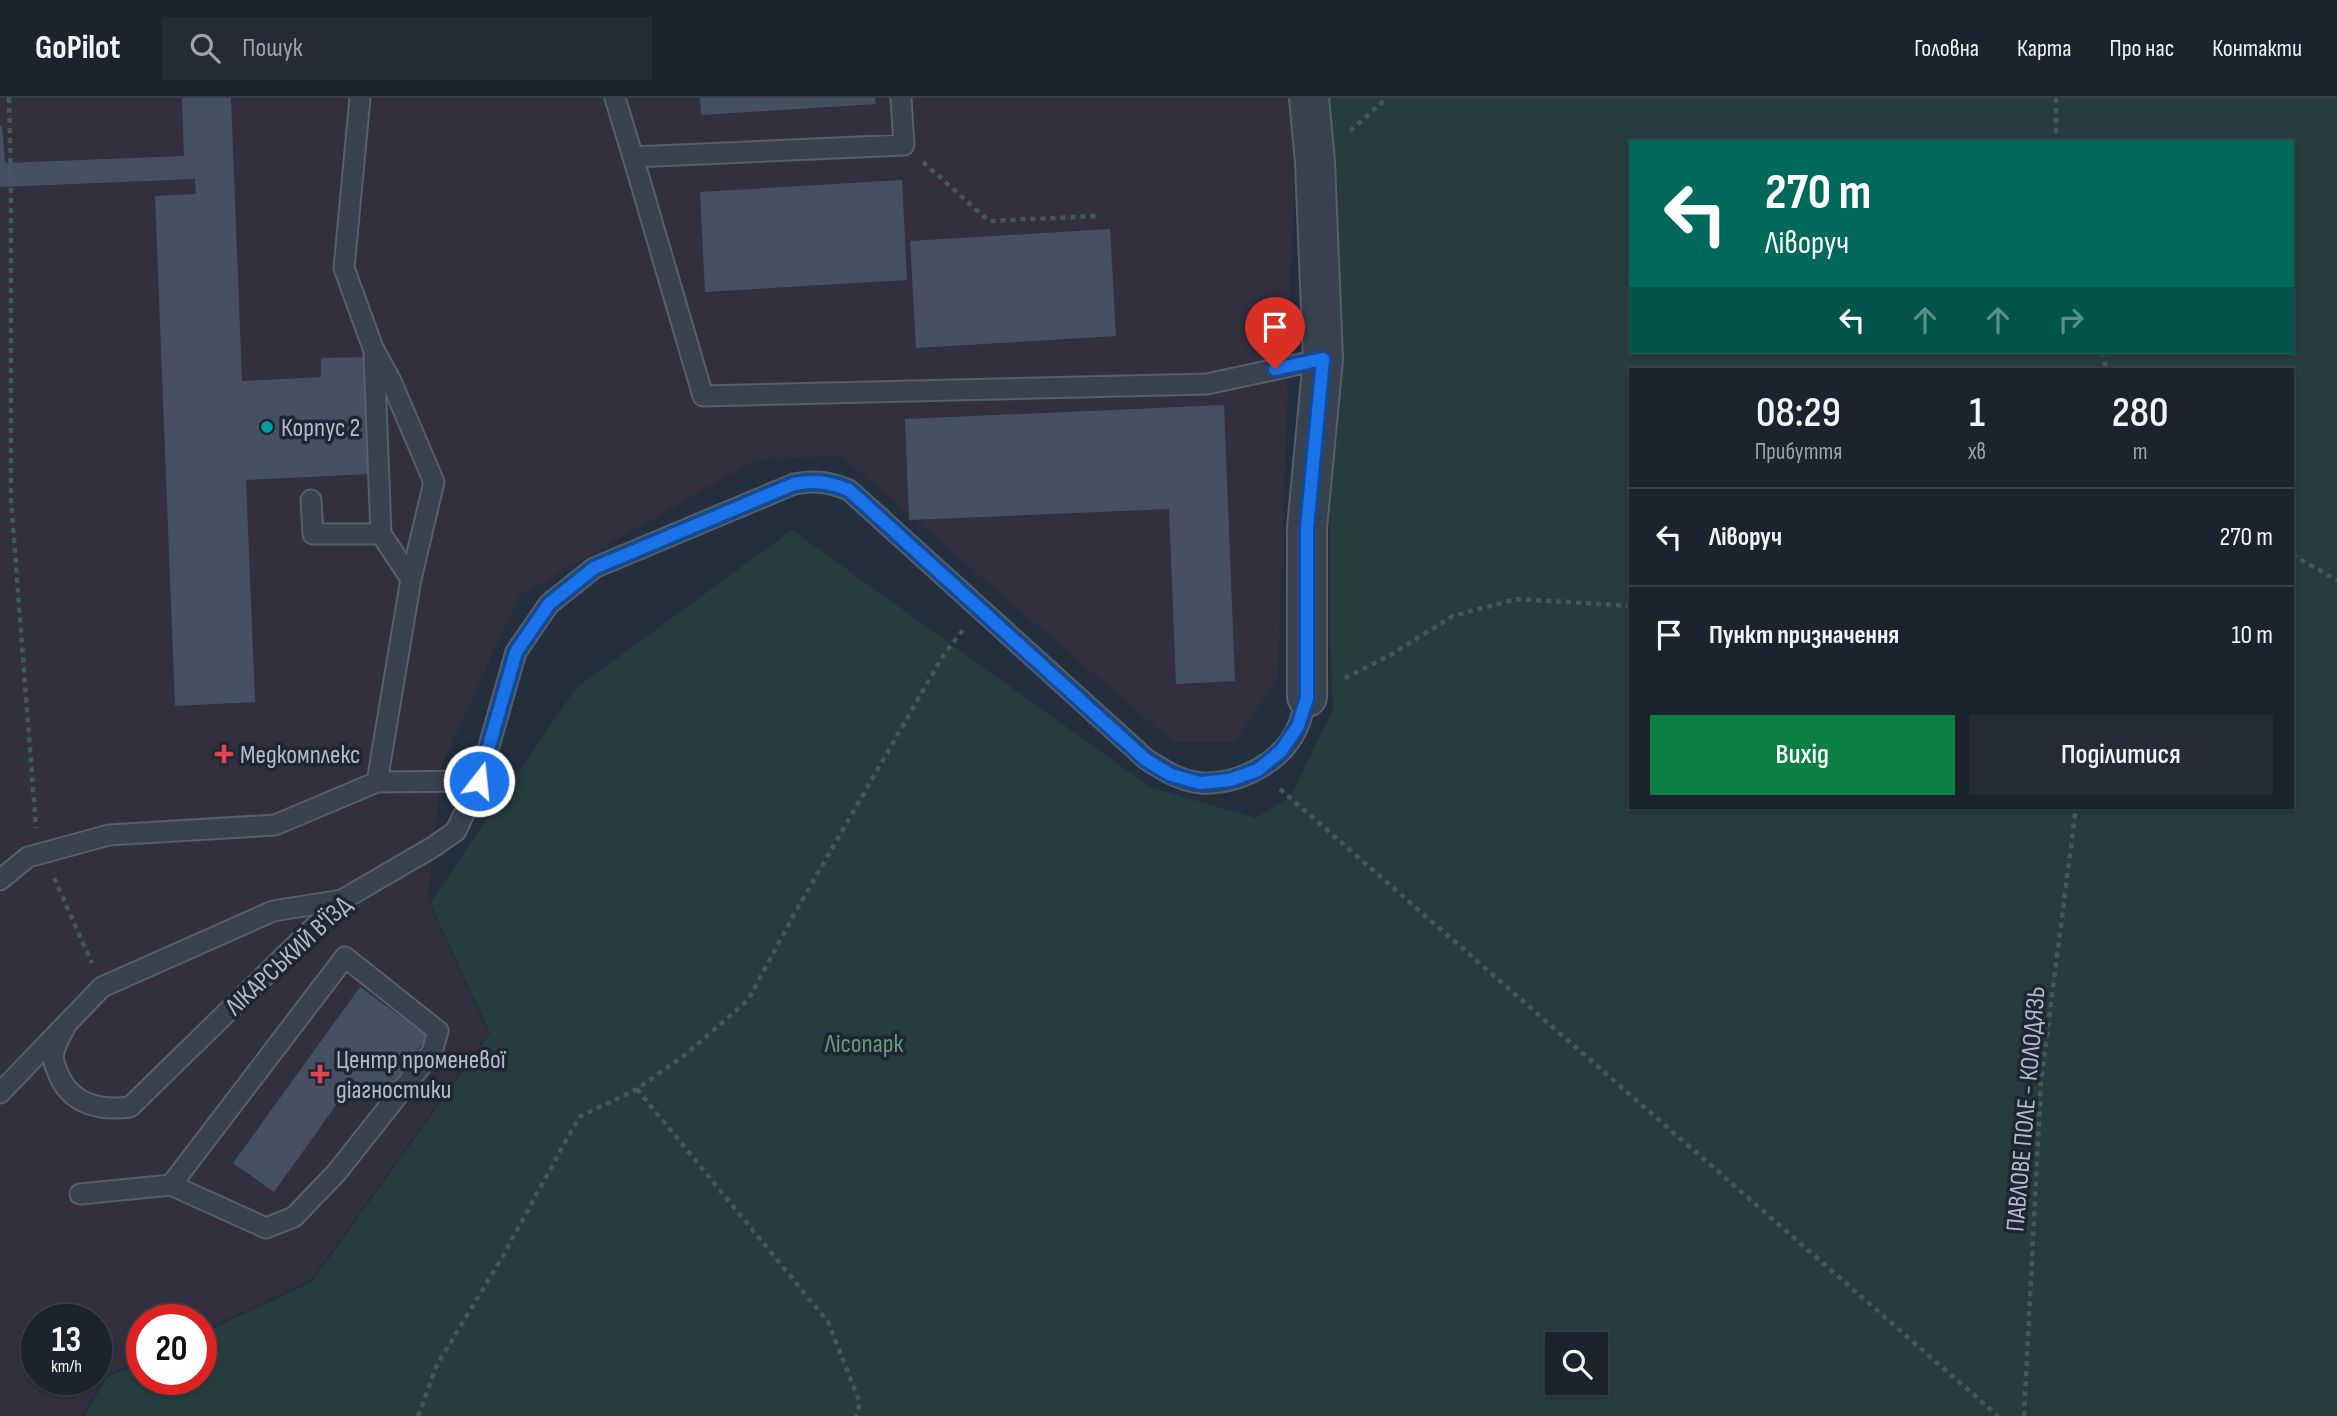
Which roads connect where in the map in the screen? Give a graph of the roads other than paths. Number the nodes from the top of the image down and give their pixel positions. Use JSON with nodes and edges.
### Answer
{"nodes":[{"id":1,"x":360,"y":98,"type":"edge"},
{"id":2,"x":615,"y":98,"type":"edge"},
{"id":3,"x":901,"y":98,"type":"edge"},
{"id":4,"x":1309,"y":98,"type":"edge"},
{"id":5,"x":633,"y":157,"type":"junction"},
{"id":6,"x":373,"y":348,"type":"junction"},
{"id":7,"x":1323,"y":359,"type":"junction"},
{"id":8,"x":311,"y":500,"type":"dead end"},
{"id":9,"x":382,"y":534,"type":"junction"},
{"id":10,"x":411,"y":579,"type":"junction"},
{"id":11,"x":1307,"y":698,"type":"joint"},
{"id":12,"x":479,"y":781,"type":"junction"},
{"id":13,"x":377,"y":782,"type":"junction"},
{"id":14,"x":0,"y":880,"type":"edge"},
{"id":15,"x":342,"y":900,"type":"junction"},
{"id":16,"x":68,"y":1022,"type":"junction"},
{"id":17,"x":0,"y":1093,"type":"edge"},
{"id":18,"x":172,"y":1185,"type":"junction"},
{"id":19,"x":80,"y":1194,"type":"dead end"}],
"edges":[{"from":1,"to":6,"type":"lane"},
{"from":2,"to":5,"type":"lane"},
{"from":3,"to":5,"type":"lane"},
{"from":4,"to":7,"type":"street","name":"ЛІКАРСЬКИЙ В'ЇЗД"},
{"from":5,"to":7,"type":"lane"},
{"from":6,"to":9,"type":"lane"},
{"from":6,"to":10,"type":"lane"},
{"from":7,"to":11,"type":"street","name":"ЛІКАРСЬКИЙ В'ЇЗД"},
{"from":8,"to":9,"type":"lane"},
{"from":9,"to":10,"type":"lane"},
{"from":10,"to":13,"type":"lane"},
{"from":11,"to":12,"type":"lane","name":"ЛІКАРСЬКИЙ В'ЇЗД"},
{"from":12,"to":13,"type":"lane"},
{"from":12,"to":15,"type":"lane","name":"ЛІКАРСЬКИЙ В'ЇЗД"},
{"from":13,"to":14,"type":"lane"},
{"from":15,"to":16,"type":"lane"},
{"from":15,"to":16,"type":"lane","name":"ЛІКАРСЬКИЙ В'ЇЗД"},
{"from":16,"to":17,"type":"lane"},
{"from":18,"to":18,"type":"lane"},
{"from":18,"to":19,"type":"lane"}]}
